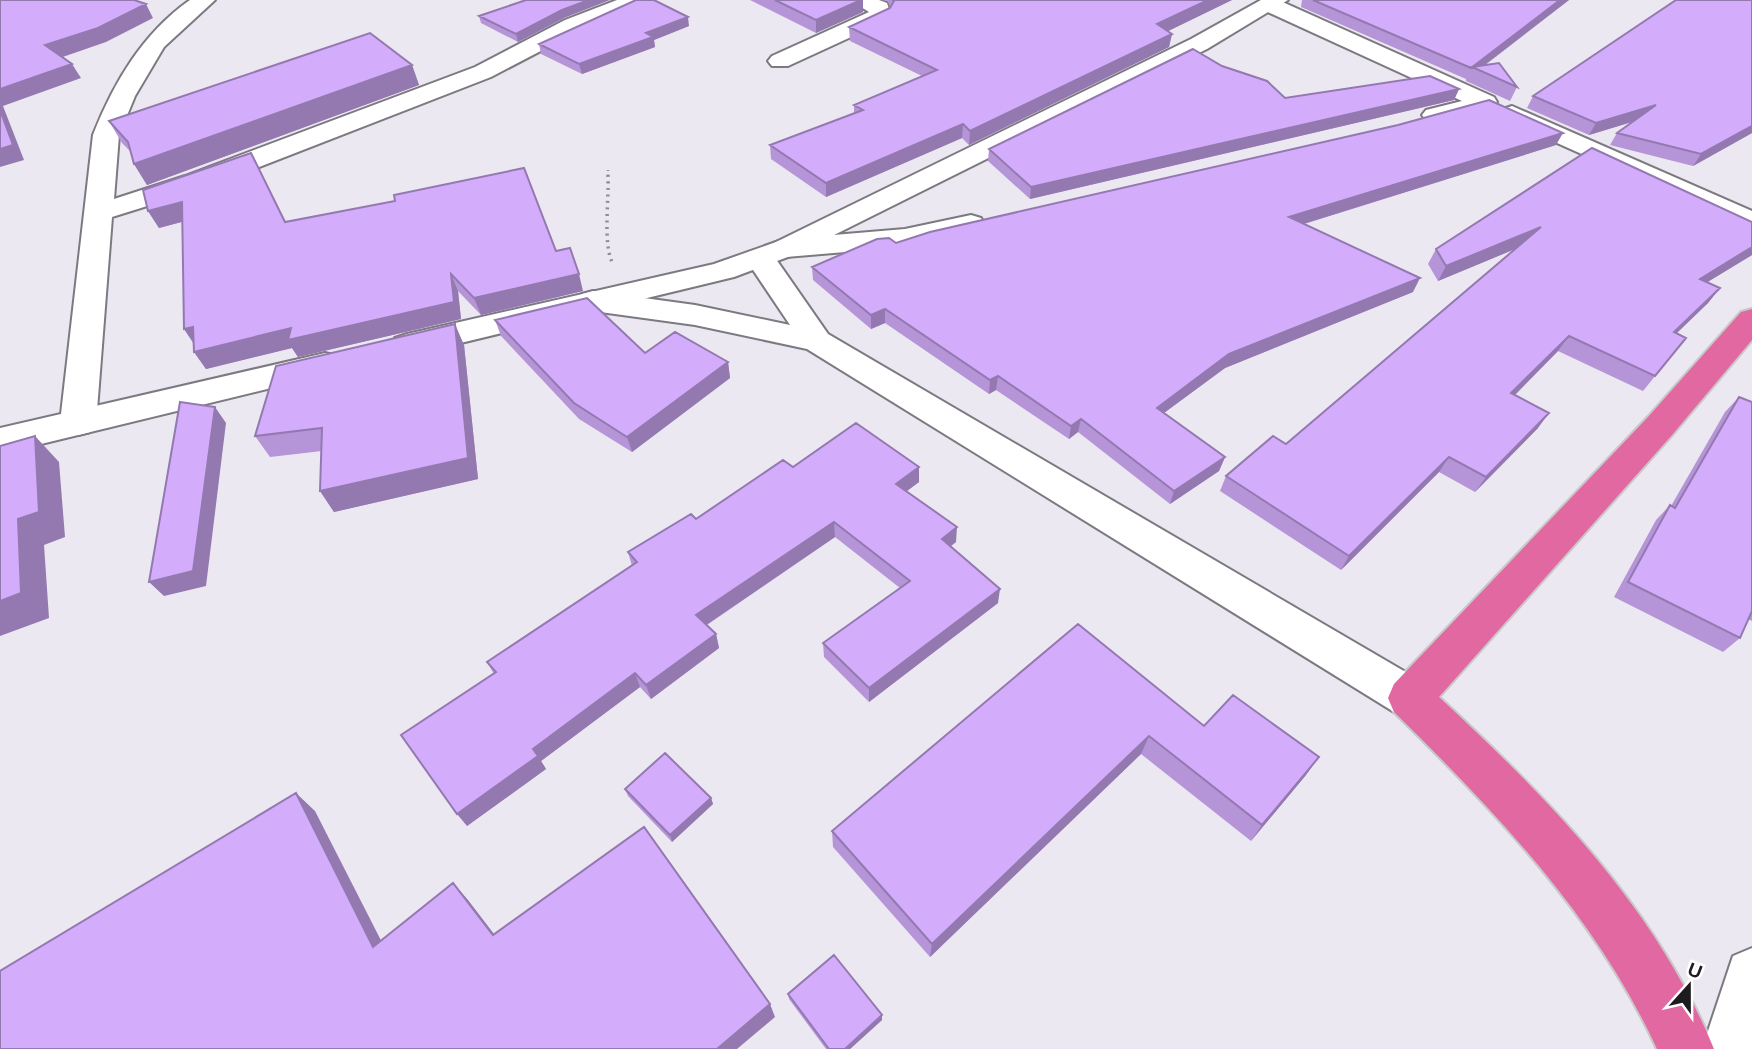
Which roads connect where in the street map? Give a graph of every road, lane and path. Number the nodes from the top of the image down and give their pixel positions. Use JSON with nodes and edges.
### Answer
{"nodes":[{"id":1,"x":204,"y":0,"type":"edge"},
{"id":2,"x":636,"y":0,"type":"edge"},
{"id":3,"x":861,"y":0,"type":"edge"},
{"id":4,"x":1273,"y":2,"type":"edge"},
{"id":5,"x":780,"y":61,"type":"dead end"},
{"id":6,"x":1485,"y":102,"type":"junction"},
{"id":7,"x":1406,"y":123,"type":"edge"},
{"id":8,"x":608,"y":170,"type":"dead end"},
{"id":9,"x":100,"y":212,"type":"junction"},
{"id":10,"x":998,"y":218,"type":"edge"},
{"id":11,"x":1752,"y":220,"type":"edge"},
{"id":12,"x":773,"y":253,"type":"junction"},
{"id":13,"x":609,"y":297,"type":"junction"},
{"id":14,"x":1752,"y":319,"type":"edge"},
{"id":15,"x":817,"y":341,"type":"junction"},
{"id":16,"x":78,"y":422,"type":"junction"},
{"id":17,"x":0,"y":441,"type":"edge"},
{"id":18,"x":1410,"y":698,"type":"junction"},
{"id":19,"x":1752,"y":975,"type":"edge"},
{"id":20,"x":1686,"y":1049,"type":"edge"},
{"id":21,"x":1730,"y":1049,"type":"edge"}],
"edges":[{"from":1,"to":9,"type":"street"},
{"from":2,"to":9,"type":"street"},
{"from":3,"to":5,"type":"street"},
{"from":4,"to":6,"type":"street"},
{"from":4,"to":12,"type":"street"},
{"from":6,"to":7,"type":"street"},
{"from":6,"to":11,"type":"street"},
{"from":8,"to":13,"type":"path"},
{"from":9,"to":16,"type":"street"},
{"from":10,"to":12,"type":"street"},
{"from":12,"to":13,"type":"street"},
{"from":12,"to":15,"type":"street"},
{"from":13,"to":15,"type":"street"},
{"from":13,"to":16,"type":"street"},
{"from":14,"to":18,"type":"highway"},
{"from":15,"to":18,"type":"street"},
{"from":16,"to":17,"type":"street"},
{"from":18,"to":20,"type":"highway"},
{"from":19,"to":21,"type":"street"}]}
